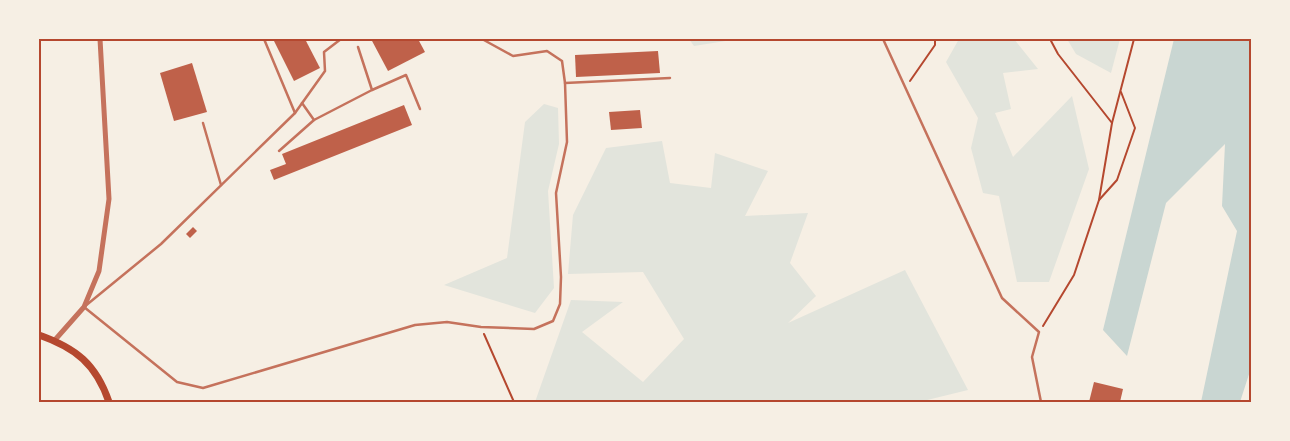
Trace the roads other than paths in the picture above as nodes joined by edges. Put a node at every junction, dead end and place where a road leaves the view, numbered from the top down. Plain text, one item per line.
1 (100, 39) edge
2 (264, 39) edge
3 (341, 39) edge
4 (482, 39) edge
5 (882, 39) edge
6 (358, 47) dead end
7 (670, 78) dead end
8 (565, 83) junction
9 (372, 90) junction
10 (302, 103) junction
11 (420, 108) dead end
12 (295, 113) junction
13 (314, 120) junction
14 (203, 123) dead end
15 (279, 150) dead end
16 (221, 185) junction
17 (84, 307) junction
18 (39, 335) edge
19 (54, 341) junction
20 (109, 402) edge
21 (1041, 402) edge

1 - 17 street
2 - 12 lane
3 - 10 lane
4 - 8 lane
5 - 21 lane
6 - 9 lane
7 - 8 lane
8 - 17 lane
9 - 11 lane
9 - 13 lane
10 - 12 lane
10 - 13 lane
12 - 16 lane
13 - 15 lane
14 - 16 lane
16 - 17 lane
17 - 19 street
18 - 19 main road
19 - 20 main road

